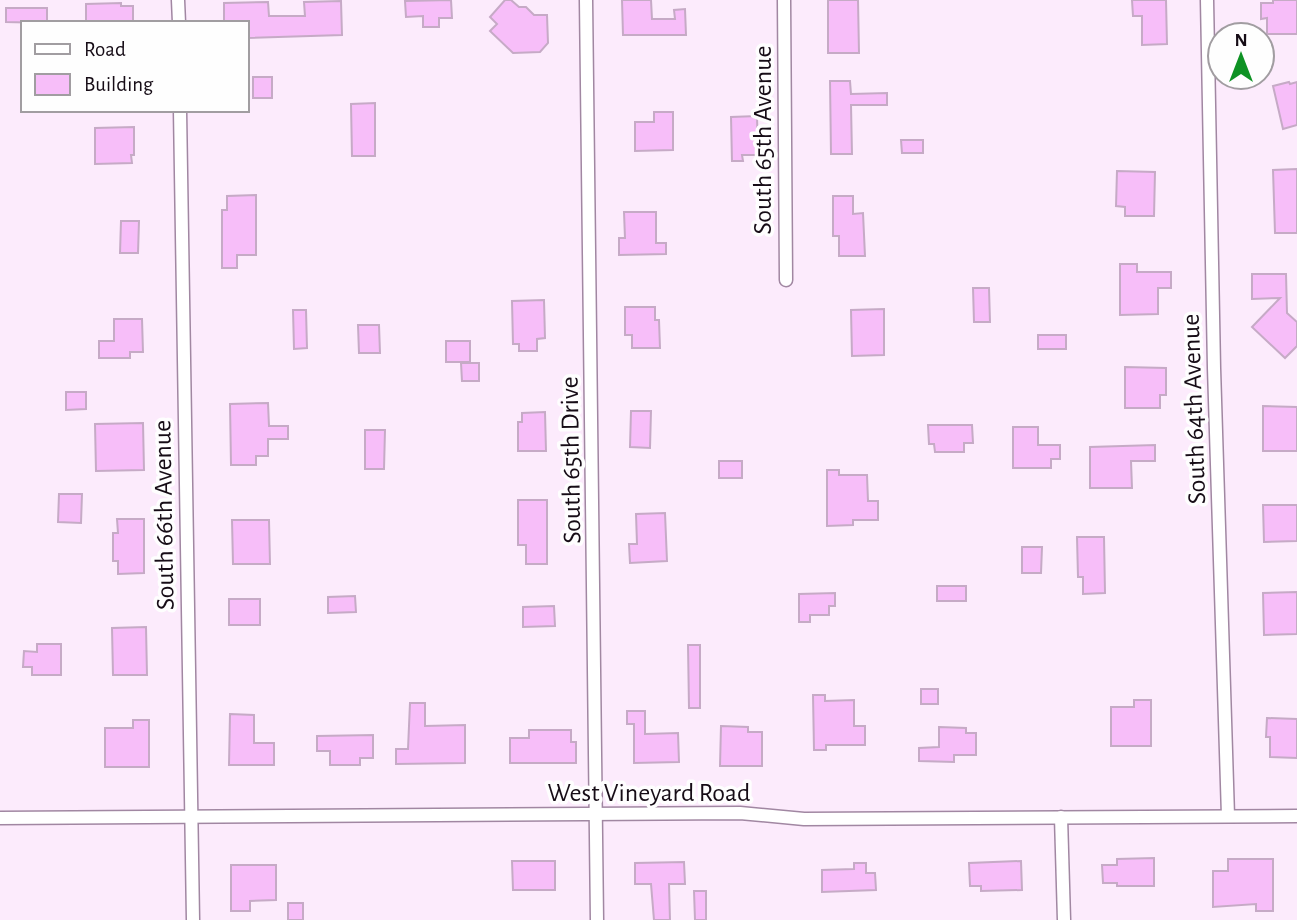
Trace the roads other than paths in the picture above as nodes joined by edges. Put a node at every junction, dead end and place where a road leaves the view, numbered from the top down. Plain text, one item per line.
1 (178, 0) edge
2 (586, 0) edge
3 (784, 0) edge
4 (1207, 0) edge
5 (179, 21) edge
6 (180, 112) edge
7 (786, 280) dead end
8 (597, 813) junction
9 (190, 816) junction
10 (1297, 816) edge
11 (1061, 817) junction
12 (1228, 817) junction
13 (0, 818) edge
14 (193, 920) edge
15 (597, 920) edge
16 (1064, 920) edge

1 - 5 street
2 - 8 street, South 65th Drive
3 - 7 street, South 65th Avenue
4 - 12 street, South 64th Avenue
6 - 9 street, South 66th Avenue
8 - 9 street, West Vineyard Road
8 - 11 street, West Vineyard Road
8 - 15 street, South 65th Drive
9 - 13 street, West Vineyard Road
9 - 14 street, South 66th Avenue
10 - 12 street, West Vineyard Road
11 - 12 street, West Vineyard Road
11 - 16 street

